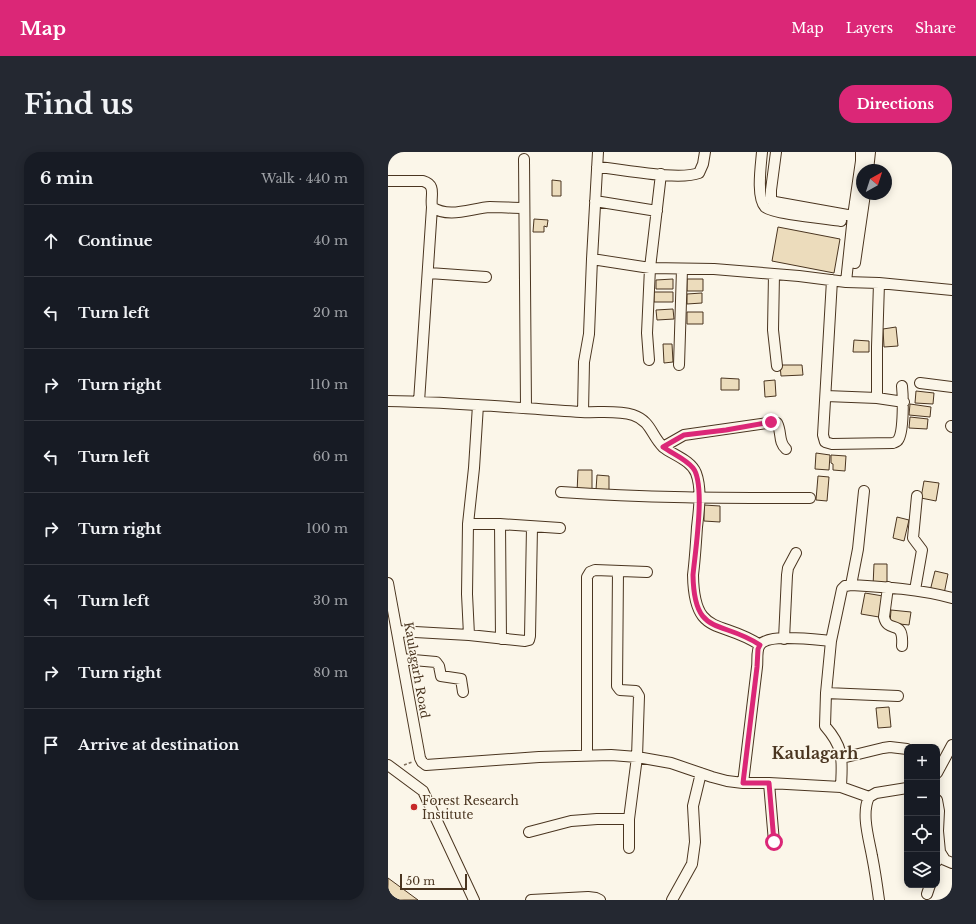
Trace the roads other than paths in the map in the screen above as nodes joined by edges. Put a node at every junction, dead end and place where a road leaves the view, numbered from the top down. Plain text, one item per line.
1 (598, 152) edge
2 (705, 152) edge
3 (762, 152) edge
4 (776, 152) edge
5 (860, 152) edge
6 (870, 152) edge
7 (524, 160) dead end
8 (869, 164) edge
9 (597, 167) junction
10 (660, 174) junction
11 (388, 181) edge
12 (864, 200) edge
13 (595, 201) junction
14 (432, 207) junction
15 (524, 208) junction
16 (657, 210) junction
17 (853, 216) junction
18 (841, 221) dead end
19 (592, 259) junction
20 (855, 263) dead end
21 (650, 268) junction
22 (682, 269) junction
23 (429, 273) junction
24 (774, 274) junction
25 (486, 277) dead end
26 (832, 280) junction
27 (846, 282) junction
28 (879, 283) junction
29 (952, 290) edge
30 (649, 360) dead end
31 (679, 365) dead end
32 (777, 366) dead end
33 (920, 383) dead end
34 (902, 386) dead end
35 (952, 387) edge
36 (826, 396) junction
37 (877, 398) junction
38 (388, 401) edge
39 (419, 402) junction
40 (904, 402) junction
41 (478, 405) junction
42 (526, 407) junction
43 (582, 412) junction
44 (663, 447) junction
45 (786, 450) dead end
46 (864, 491) dead end
47 (561, 492) dead end
48 (917, 496) dead end
49 (700, 498) junction
50 (810, 498) dead end
51 (468, 524) junction
52 (500, 524) junction
53 (532, 527) junction
54 (560, 528) dead end
55 (796, 553) dead end
56 (618, 571) junction
57 (647, 572) dead end
58 (388, 583) edge
59 (851, 585) junction
60 (888, 587) junction
61 (915, 590) junction
62 (952, 598) edge
63 (397, 631) junction
64 (469, 635) junction
65 (500, 639) junction
66 (784, 639) junction
67 (831, 641) junction
68 (760, 645) junction
69 (902, 646) dead end
70 (402, 659) junction
71 (463, 692) dead end
72 (826, 693) junction
73 (898, 696) dead end
74 (904, 749) edge
75 (950, 750) edge
76 (940, 752) edge
77 (587, 755) junction
78 (637, 758) junction
79 (842, 758) junction
80 (390, 767) edge
81 (940, 768) edge
82 (701, 773) junction
83 (743, 783) junction
84 (769, 783) junction
85 (841, 787) junction
86 (904, 788) edge
87 (869, 797) junction
88 (939, 816) edge
89 (629, 819) junction
90 (529, 832) dead end
91 (774, 842) dead end
92 (629, 848) dead end
93 (938, 852) edge
94 (940, 857) edge
95 (952, 863) edge
96 (474, 900) edge
97 (531, 900) edge
98 (600, 900) edge
99 (672, 900) edge
100 (879, 900) edge

1 - 9 street
2 - 10 street
3 - 18 street
4 - 17 street
5 - 17 street
6 - 8 street
7 - 15 street
9 - 10 street
9 - 13 street
10 - 16 street
11 - 14 street
12 - 20 street
13 - 16 street
13 - 19 street
14 - 15 street
14 - 23 street
15 - 42 street
16 - 21 street
17 - 27 street
19 - 21 street
19 - 43 street
21 - 22 street
21 - 30 street
22 - 24 street
22 - 31 street
23 - 25 street
23 - 39 street
24 - 26 street
24 - 32 street
26 - 27 street
26 - 36 street
27 - 28 street
28 - 29 street
28 - 37 street
33 - 35 street
34 - 40 street
36 - 37 street
36 - 40 street
37 - 40 street
38 - 39 street
39 - 41 street
41 - 42 street
41 - 51 street
42 - 43 street
43 - 44 street
44 - 45 street
44 - 49 street
46 - 59 street
47 - 49 street
48 - 61 street
49 - 50 street
49 - 68 street
51 - 52 street
51 - 64 street
52 - 53 street
52 - 65 street
53 - 54 street
53 - 65 street
55 - 66 street
56 - 57 street
56 - 77 street
56 - 78 street
58 - 63 street, Kaulagarh Road
59 - 60 street
59 - 67 street
60 - 61 street
60 - 69 street
61 - 62 street
63 - 64 street
63 - 70 street, Kaulagarh Road
64 - 65 street
66 - 67 street
66 - 68 street
67 - 72 street
68 - 83 street
70 - 71 street
70 - 77 street, Kaulagarh Road
72 - 73 street
72 - 79 street
74 - 79 street
75 - 76 street
75 - 81 street
77 - 78 street
78 - 82 street
78 - 89 street
79 - 85 street
80 - 96 street
82 - 83 street
82 - 99 street
83 - 84 street
84 - 85 street
84 - 91 street
85 - 87 street
86 - 87 street
87 - 100 street
88 - 93 street
89 - 90 street
89 - 92 street
94 - 95 street
97 - 98 street

